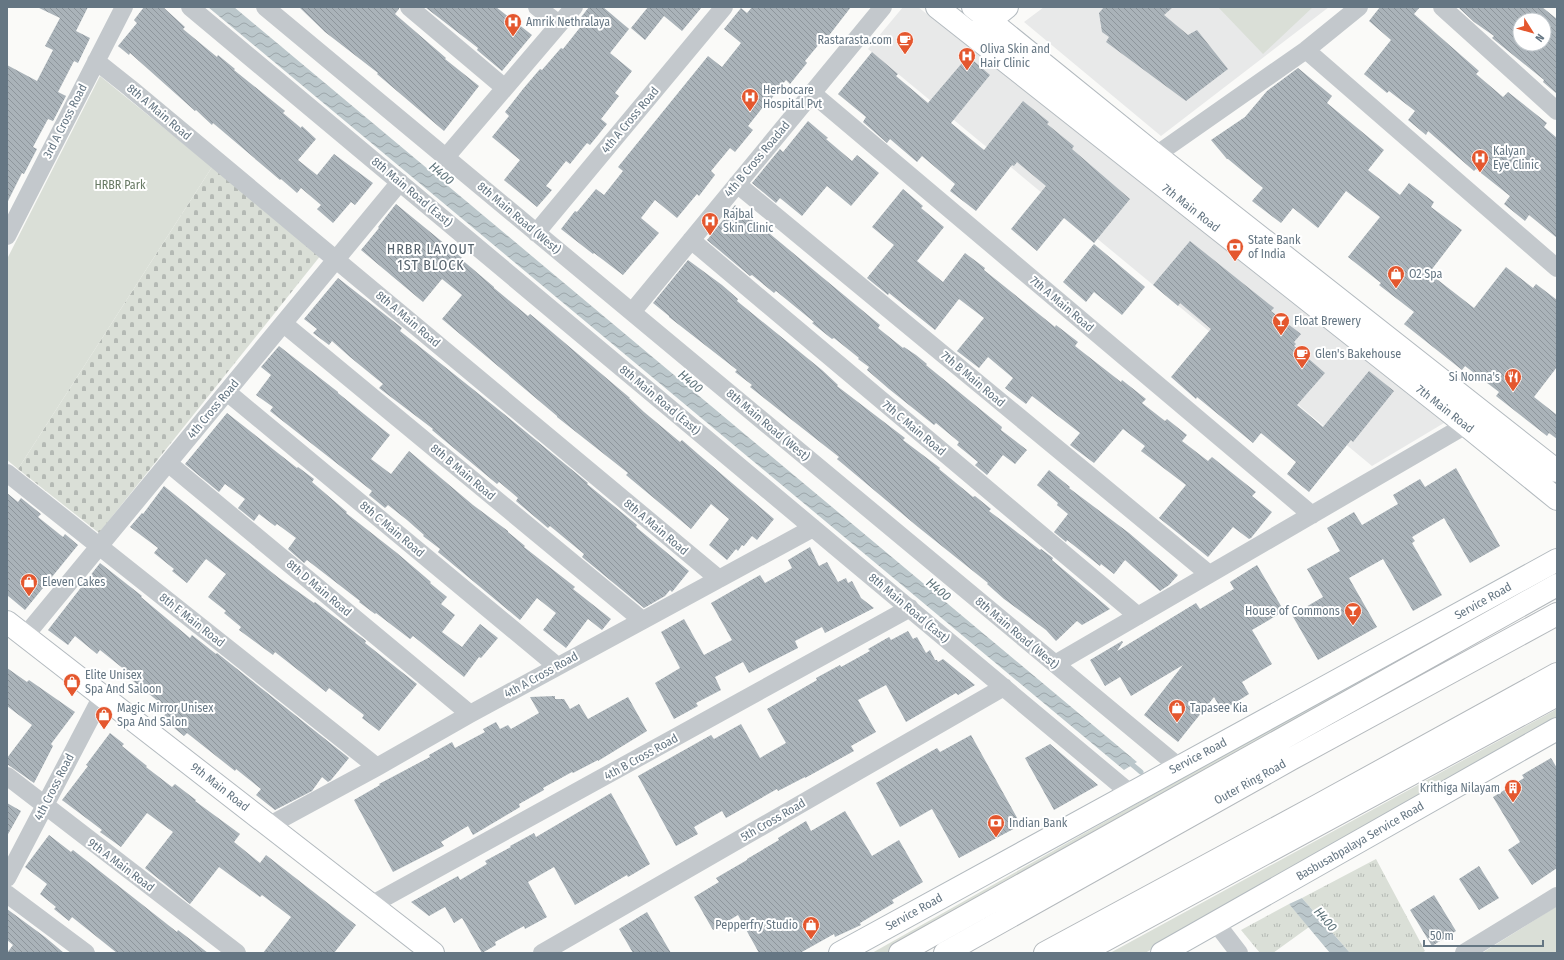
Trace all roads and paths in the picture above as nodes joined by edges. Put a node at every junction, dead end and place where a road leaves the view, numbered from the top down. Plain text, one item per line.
1 (124, 7) edge
2 (190, 7) edge
3 (265, 7) edge
4 (409, 7) edge
5 (538, 7) edge
6 (574, 7) edge
7 (724, 7) edge
8 (883, 7) edge
9 (937, 7) edge
10 (1007, 7) edge
11 (1358, 7) edge
12 (1442, 7) edge
13 (981, 14) edge
14 (560, 24) junction
15 (972, 36) junction
16 (1306, 50) junction
17 (96, 61) junction
18 (505, 88) junction
19 (812, 93) junction
20 (1557, 111) edge
21 (446, 157) junction
22 (1149, 162) junction
23 (400, 182) junction
24 (737, 184) junction
25 (536, 233) junction
26 (7, 236) edge
27 (691, 240) junction
28 (337, 260) junction
29 (1557, 268) edge
30 (632, 312) junction
31 (284, 324) junction
32 (227, 392) junction
33 (1466, 425) junction
34 (168, 463) junction
35 (1557, 471) edge
36 (7, 473) edge
37 (1557, 499) edge
38 (1312, 515) junction
39 (813, 528) junction
40 (99, 546) junction
41 (1557, 560) edge
42 (1209, 574) junction
43 (719, 579) junction
44 (1557, 585) edge
45 (910, 608) junction
46 (1557, 614) edge
47 (1138, 616) junction
48 (642, 620) junction
49 (7, 622) edge
50 (24, 636) junction
51 (1055, 664) junction
52 (557, 666) junction
53 (1557, 674) edge
54 (1004, 687) junction
55 (1557, 695) edge
56 (102, 696) junction
57 (470, 714) junction
58 (1555, 734) edge
59 (377, 767) junction
60 (1179, 767) junction
61 (7, 776) edge
62 (1130, 793) junction
63 (44, 806) junction
64 (270, 825) junction
65 (7, 878) edge
66 (7, 894) edge
67 (1557, 896) edge
68 (371, 905) junction
69 (1216, 923) junction
70 (86, 953) edge
71 (237, 953) edge
72 (433, 953) edge
73 (542, 953) edge
74 (840, 953) edge
75 (900, 953) edge
76 (945, 953) edge
77 (1045, 953) edge
78 (1081, 953) edge
79 (1162, 953) edge
80 (1239, 953) edge
81 (1464, 953) edge

1 - 17 street, 3rd A Cross Road
2 - 23 street, 8th Main Road (East)
3 - 21 street, 8th Main Road (West)
4 - 18 street
5 - 14 street
6 - 14 street
7 - 25 street, 4th A Cross Road
8 - 19 street, 4th B Cross Roadad
9 - 15 main road, 7th Main Road
10 - 13 main road
11 - 16 street
12 - 20 street
13 - 15 main road
13 - 22 main road, 7th Main Road
14 - 18 street
15 - 22 main road, 7th Main Road
16 - 22 street
16 - 29 street
17 - 26 street, 3rd A Cross Road
17 - 28 street, 8th A Main Road
18 - 21 street
19 - 24 street, 4th B Cross Roadad
19 - 38 street, 7th A Main Road
21 - 25 street, 8th Main Road (West)
22 - 33 main road, 7th Main Road
22 - 35 main road, 7th Main Road
23 - 28 street, 4th Cross Road
23 - 39 street, 8th Main Road (East)
24 - 27 street, 4th B Cross Roadad
24 - 42 street, 7th B Main Road
25 - 30 street, 8th Main Road (West)
27 - 30 street, 4th B Cross Roadad
27 - 47 street, 7th C Main Road
28 - 31 street, 4th Cross Road
28 - 43 street, 8th A Main Road
30 - 51 street, 8th Main Road (West)
31 - 32 street, 4th Cross Road
31 - 48 street, 8th B Main Road
32 - 34 street, 4th Cross Road
32 - 52 street, 8th C Main Road
33 - 37 main road, 7th Main Road
33 - 38 street
34 - 40 street, 4th Cross Road
34 - 57 street, 8th D Main Road
36 - 40 street, 8th E Main Road
38 - 42 street
39 - 43 street, 4th A Cross Road
39 - 45 street, 8th Main Road (East)
40 - 50 street, 4th Cross Road
40 - 59 street, 8th E Main Road
41 - 60 main road, Service Road
42 - 47 street
43 - 48 street, 4th A Cross Road
44 - 75 main road
45 - 54 street, 8th Main Road (East)
45 - 68 street, 4th B Cross Road
46 - 76 main road, Outer Ring Road
47 - 51 street
48 - 52 street, 4th A Cross Road
49 - 50 main road, 9th Main Road
50 - 56 main road, 9th Main Road
51 - 60 street, 8th Main Road (West)
52 - 57 street, 4th A Cross Road
53 - 77 main road
54 - 62 street, 8th Main Road (East)
54 - 73 street, 5th Cross Road
55 - 78 main road
56 - 63 street, 4th Cross Road
56 - 64 main road, 9th Main Road
57 - 59 street, 4th A Cross Road
58 - 69 main road, Basbusabpalaya Service Road
59 - 64 street, 4th A Cross Road
60 - 62 main road, Service Road
61 - 63 street, 9th A Main Road
62 - 74 main road, Service Road
63 - 65 street, 4th Cross Road
63 - 71 street, 9th A Main Road
64 - 68 main road, 9th Main Road
66 - 70 street
67 - 81 street
68 - 72 main road, 9th Main Road
69 - 79 main road, Basbusabpalaya Service Road
69 - 80 street

